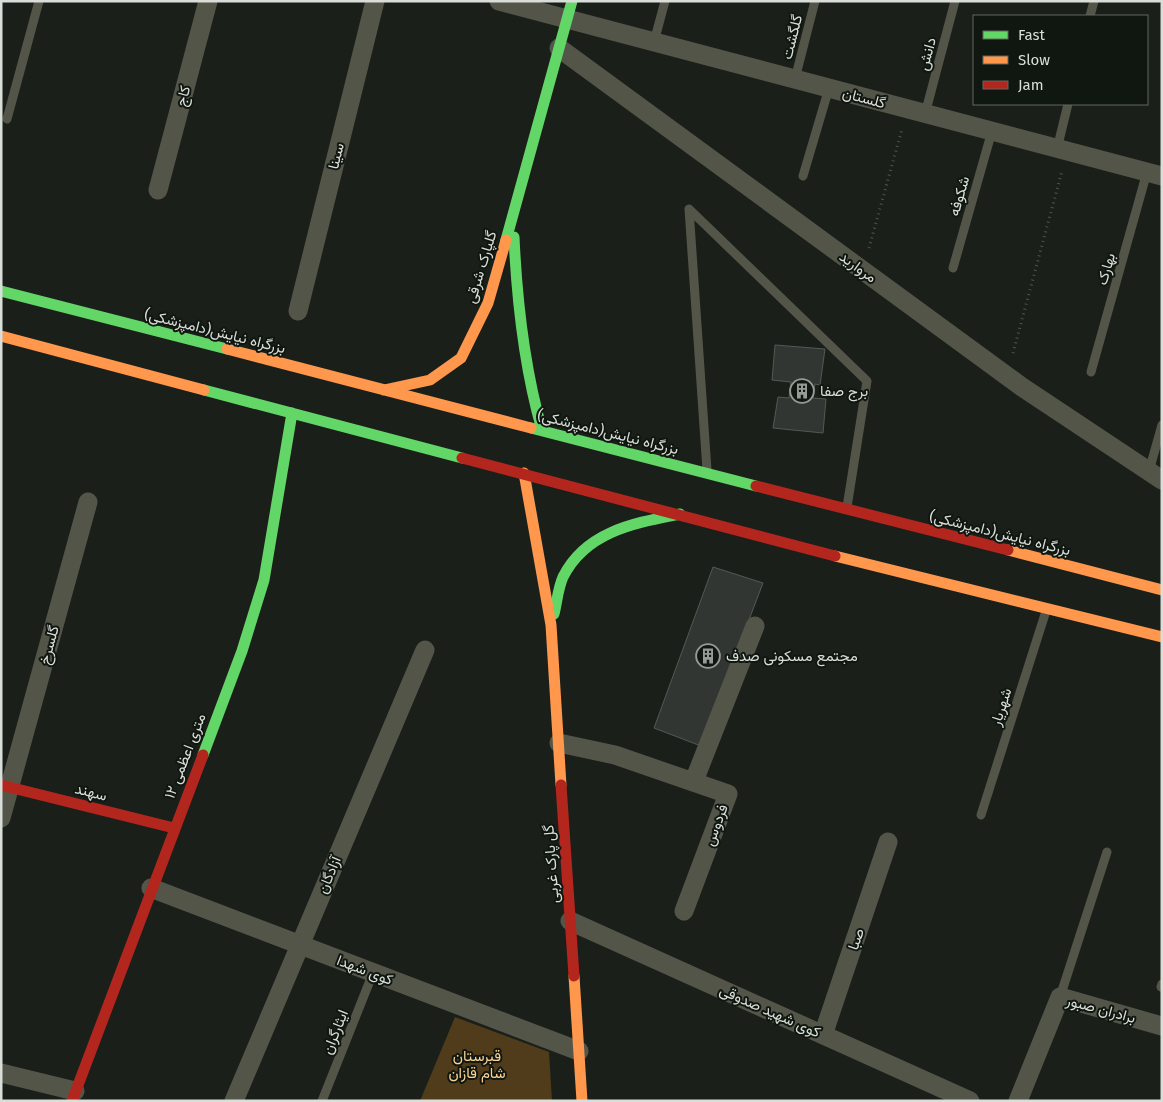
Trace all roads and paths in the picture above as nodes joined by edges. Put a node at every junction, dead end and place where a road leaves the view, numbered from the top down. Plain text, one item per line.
1 (39, 1) edge
2 (208, 1) edge
3 (375, 1) edge
4 (499, 1) edge
5 (664, 1) edge
6 (815, 1) edge
7 (955, 1) edge
8 (1094, 1) edge
9 (569, 10) edge
10 (1090, 15) edge
11 (654, 42) junction
12 (559, 48) junction
13 (795, 79) junction
14 (829, 88) junction
15 (1068, 105) edge
16 (916, 111) junction
17 (6, 119) dead end
18 (992, 131) junction
19 (1062, 150) junction
20 (1154, 174) edge
21 (803, 176) dead end
22 (158, 190) dead end
23 (512, 216) junction
24 (953, 268) dead end
25 (863, 270) junction
26 (5, 286) edge
27 (298, 312) dead end
28 (1, 336) edge
29 (39, 346) junction
30 (11, 350) dead end
31 (1091, 372) dead end
32 (1006, 376) junction
33 (384, 390) junction
34 (292, 413) junction
35 (1162, 425) edge
36 (542, 430) junction
37 (524, 473) junction
38 (707, 473) junction
39 (1155, 476) edge
40 (88, 502) dead end
41 (846, 509) junction
42 (680, 514) junction
43 (1162, 590) edge
44 (1047, 609) junction
45 (551, 624) junction
46 (756, 626) dead end
47 (1162, 637) edge
48 (425, 650) dead end
49 (559, 743) junction
50 (694, 781) junction
51 (6, 786) edge
52 (981, 814) dead end
53 (1, 818) edge
54 (174, 828) junction
55 (888, 842) dead end
56 (1107, 852) dead end
57 (151, 888) junction
58 (684, 911) dead end
59 (570, 921) junction
60 (299, 945) junction
61 (373, 973) junction
62 (1060, 997) junction
63 (1162, 1026) edge
64 (824, 1035) junction
65 (579, 1051) junction
66 (1, 1073) edge
67 (73, 1096) edge
68 (234, 1101) edge
69 (322, 1101) edge
70 (582, 1101) edge
71 (970, 1101) edge
72 (1018, 1101) edge

1 - 17 lane
2 - 22 street, کاج
3 - 27 street, سینا
4 - 9 street, گلستان
5 - 11 lane
6 - 13 lane, گلگشت
7 - 16 lane, دانش
8 - 10 lane
9 - 11 street, گلستان
9 - 12 main road, گلپارک شرقی
11 - 13 street, گلستان
12 - 23 main road, گلپارک شرقی
12 - 25 street, مروارید
13 - 14 street, گلستان
14 - 16 street, گلستان
14 - 21 lane
15 - 19 lane
16 - 18 street, گلستان
16 - 25 path
18 - 19 street, گلستان
18 - 24 lane, شکوفه
19 - 20 street, گلستان
19 - 32 path
20 - 31 lane, بهارک
23 - 33 main road, گلپارک شرقی
23 - 36 main road, گلپارک شرقی
25 - 32 street, مروارید
26 - 33 main road, بزرگراه نیایش(دامپزشکی)
28 - 29 main road
29 - 30 main road
29 - 34 main road
32 - 39 street, مروارید
33 - 36 main road, بزرگراه نیایش(دامپزشکی)
34 - 37 main road
34 - 54 main road, ۱۲ متری اعظمی
35 - 39 lane
36 - 38 main road, بزرگراه نیایش(دامپزشکی)
37 - 42 main road
37 - 45 main road
38 - 41 main road, بزرگراه نیایش(دامپزشکی)
38 - 41 lane
40 - 51 street, گلسرخ
41 - 43 main road, بزرگراه نیایش(دامپزشکی)
42 - 44 main road
42 - 45 main road
44 - 47 main road
44 - 52 lane, شهریار
45 - 49 main road, گل پارک غربی
46 - 50 street
48 - 60 street, آزادگان
49 - 50 street, فردوس
49 - 59 main road, گل پارک غربی
50 - 58 street, فردوس
51 - 53 street, گلسرخ
51 - 54 main road, سهند
54 - 57 main road, ۱۲ متری اعظمی
55 - 64 street, صبا
56 - 62 lane
57 - 60 street, کوی شهدا
57 - 67 main road, ۱۲ متری اعظمی
59 - 64 street, کوی شهید صدوقی
59 - 65 main road, گل پارک غربی
60 - 61 street, کوی شهدا
60 - 68 street, آزادگان
61 - 65 street, کوی شهدا
61 - 69 lane, ایثارگران
62 - 63 street, برادران صبور
62 - 72 street, برادران صبور
64 - 71 street, کوی شهید صدوقی
65 - 70 main road, گل پارک غربی
66 - 67 street

